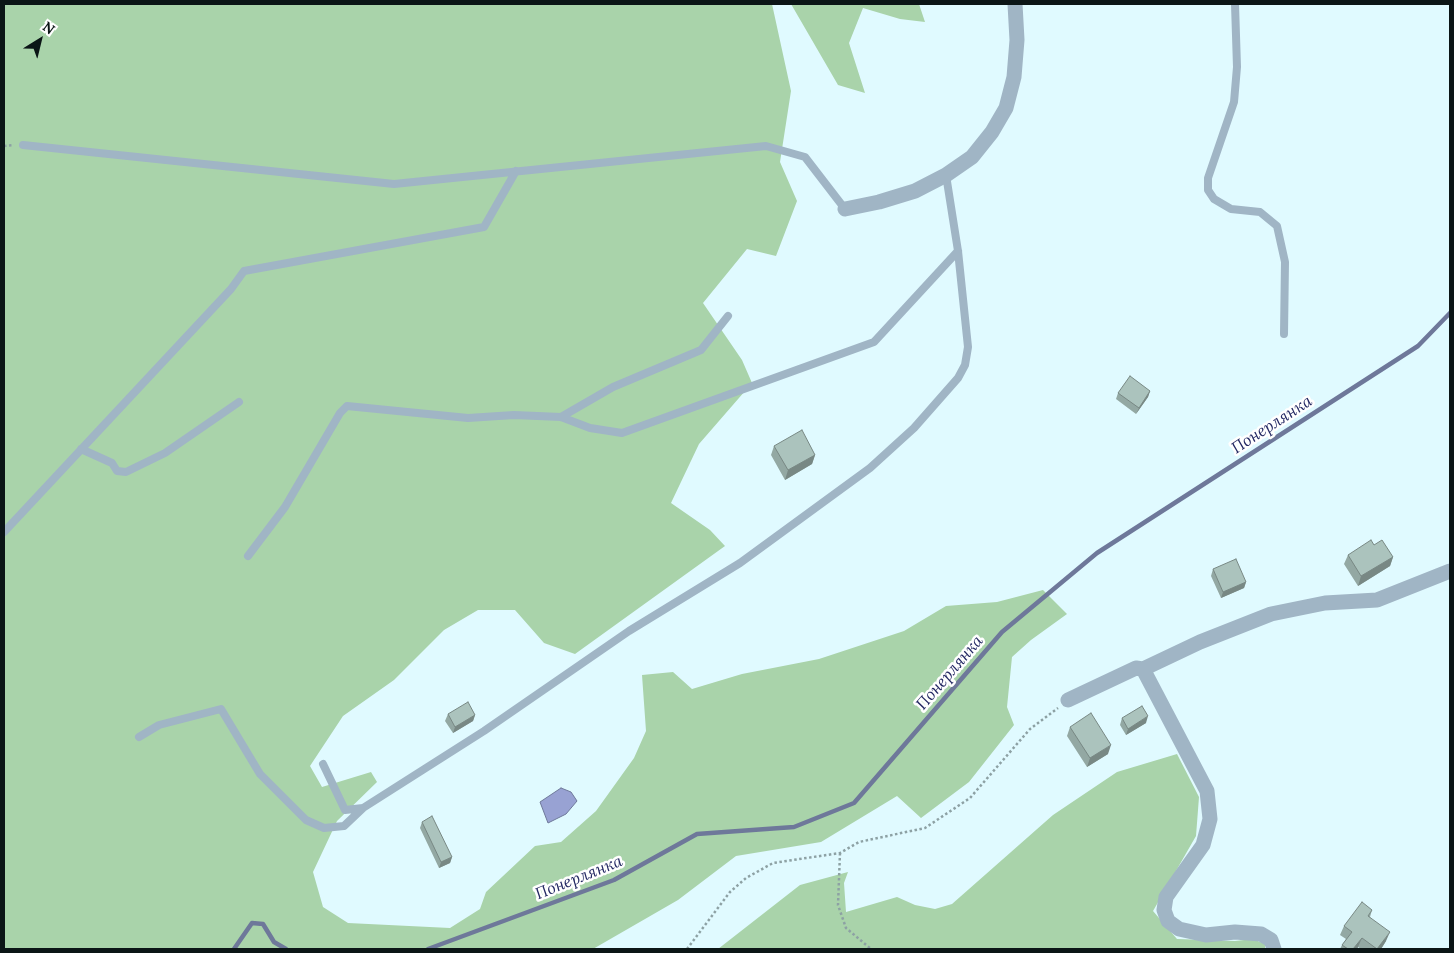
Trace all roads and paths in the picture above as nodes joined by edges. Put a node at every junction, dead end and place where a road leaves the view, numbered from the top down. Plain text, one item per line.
1 (1015, 4) edge
2 (1234, 4) edge
3 (23, 145) dead end
4 (516, 172) junction
5 (946, 175) junction
6 (845, 209) joint
7 (958, 251) junction
8 (728, 316) dead end
9 (1284, 334) dead end
10 (239, 402) dead end
11 (561, 417) junction
12 (81, 449) junction
13 (4, 532) edge
14 (248, 556) dead end
15 (1450, 571) edge
16 (1143, 669) junction
17 (1068, 700) joint
18 (139, 737) dead end
19 (323, 764) dead end
20 (363, 808) junction
21 (840, 853) junction
22 (687, 949) edge
23 (871, 949) edge
24 (1274, 949) edge

1 - 5 street
2 - 9 lane
3 - 4 lane
4 - 6 lane
4 - 12 lane
5 - 6 street
5 - 7 lane
7 - 11 lane
7 - 20 lane
8 - 11 lane
10 - 12 lane
11 - 14 lane
12 - 13 lane
15 - 16 street
16 - 17 street
16 - 24 street
17 - 21 path
18 - 20 lane
19 - 20 lane
21 - 22 path
21 - 23 path

